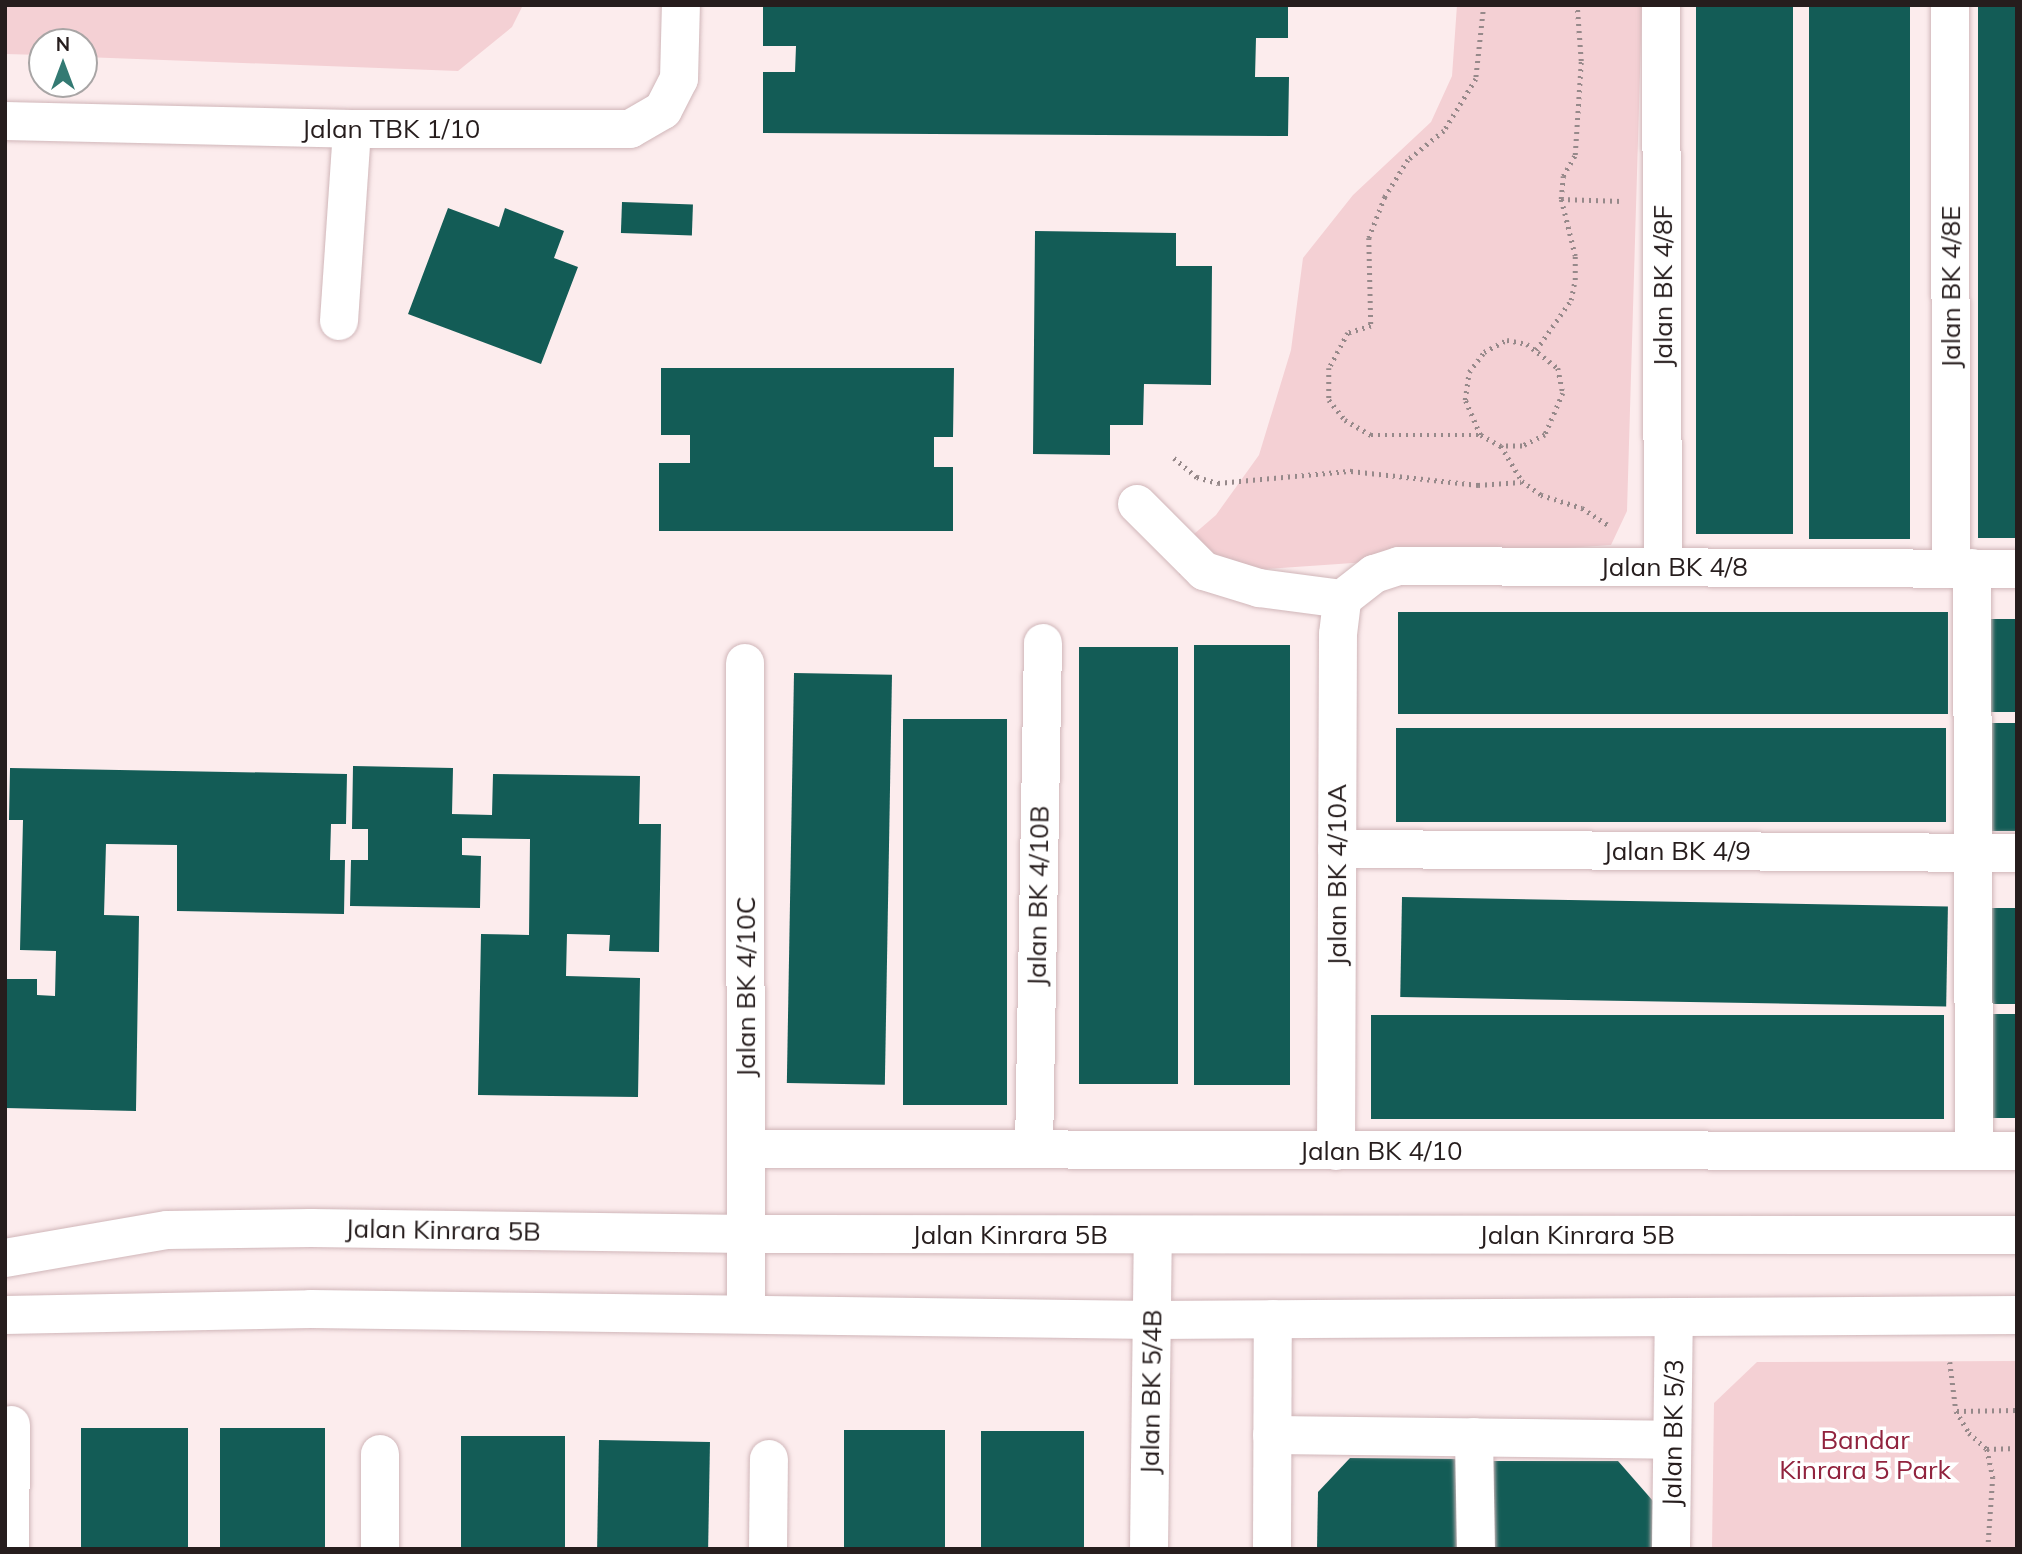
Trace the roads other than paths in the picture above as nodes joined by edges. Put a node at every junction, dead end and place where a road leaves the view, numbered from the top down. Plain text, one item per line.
1 (681, 5) edge
2 (1661, 5) edge
3 (1950, 5) edge
4 (5, 121) edge
5 (352, 130) junction
6 (339, 321) dead end
7 (1137, 504) dead end
8 (1659, 566) junction
9 (1961, 568) junction
10 (2017, 569) edge
11 (1342, 598) junction
12 (1043, 643) dead end
13 (745, 663) dead end
14 (1337, 849) junction
15 (1973, 853) junction
16 (2017, 853) edge
17 (746, 1149) junction
18 (1034, 1149) junction
19 (1336, 1151) junction
20 (1974, 1151) junction
21 (2017, 1151) edge
22 (746, 1234) junction
23 (1153, 1236) junction
24 (2017, 1236) edge
25 (5, 1258) edge
26 (746, 1311) junction
27 (5, 1315) edge
28 (2017, 1315) edge
29 (1674, 1317) junction
30 (1273, 1319) junction
31 (1153, 1320) junction
32 (10, 1425) dead end
33 (1272, 1435) junction
34 (1474, 1437) junction
35 (1672, 1440) junction
36 (380, 1454) dead end
37 (769, 1459) dead end
38 (10, 1549) edge
39 (380, 1549) edge
40 (768, 1549) edge
41 (1149, 1549) edge
42 (1272, 1549) edge
43 (1476, 1549) edge
44 (1671, 1549) edge

1 - 5 street, Jalan TBK 1/10
2 - 8 street, Jalan BK 4/8F
3 - 9 street, Jalan BK 4/8E
4 - 5 street, Jalan TBK 1/10
5 - 6 street
7 - 11 street
8 - 9 street, Jalan BK 4/8
8 - 11 street, Jalan BK 4/8
9 - 10 street, Jalan BK 4/8
9 - 15 street, Jalan BK 4/8E
11 - 14 street, Jalan BK 4/10A
12 - 18 street, Jalan BK 4/10B
13 - 17 street, Jalan BK 4/10C
14 - 15 street, Jalan BK 4/9
14 - 19 street, Jalan BK 4/10A
15 - 16 street, Jalan BK 4/9
15 - 20 street, Jalan BK 4/8E
17 - 18 street, Jalan BK 4/10
17 - 22 street, Jalan BK 4/10C
18 - 19 street, Jalan BK 4/10
19 - 20 street, Jalan BK 4/10
20 - 21 street, Jalan BK 4/10
22 - 23 street, Jalan Kinrara 5B
22 - 25 street, Jalan Kinrara 5B
22 - 26 street, Jalan BK 4/10C
23 - 24 street, Jalan Kinrara 5B
23 - 31 street, Jalan BK 5/4B
26 - 27 street
26 - 31 street
28 - 29 street
29 - 30 street
29 - 35 street, Jalan BK 5/3
30 - 31 street
30 - 33 street
31 - 41 street, Jalan BK 5/4B
32 - 38 street
33 - 34 street
33 - 42 street
34 - 35 street
34 - 43 street
35 - 44 street, Jalan BK 5/3
36 - 39 street
37 - 40 street

